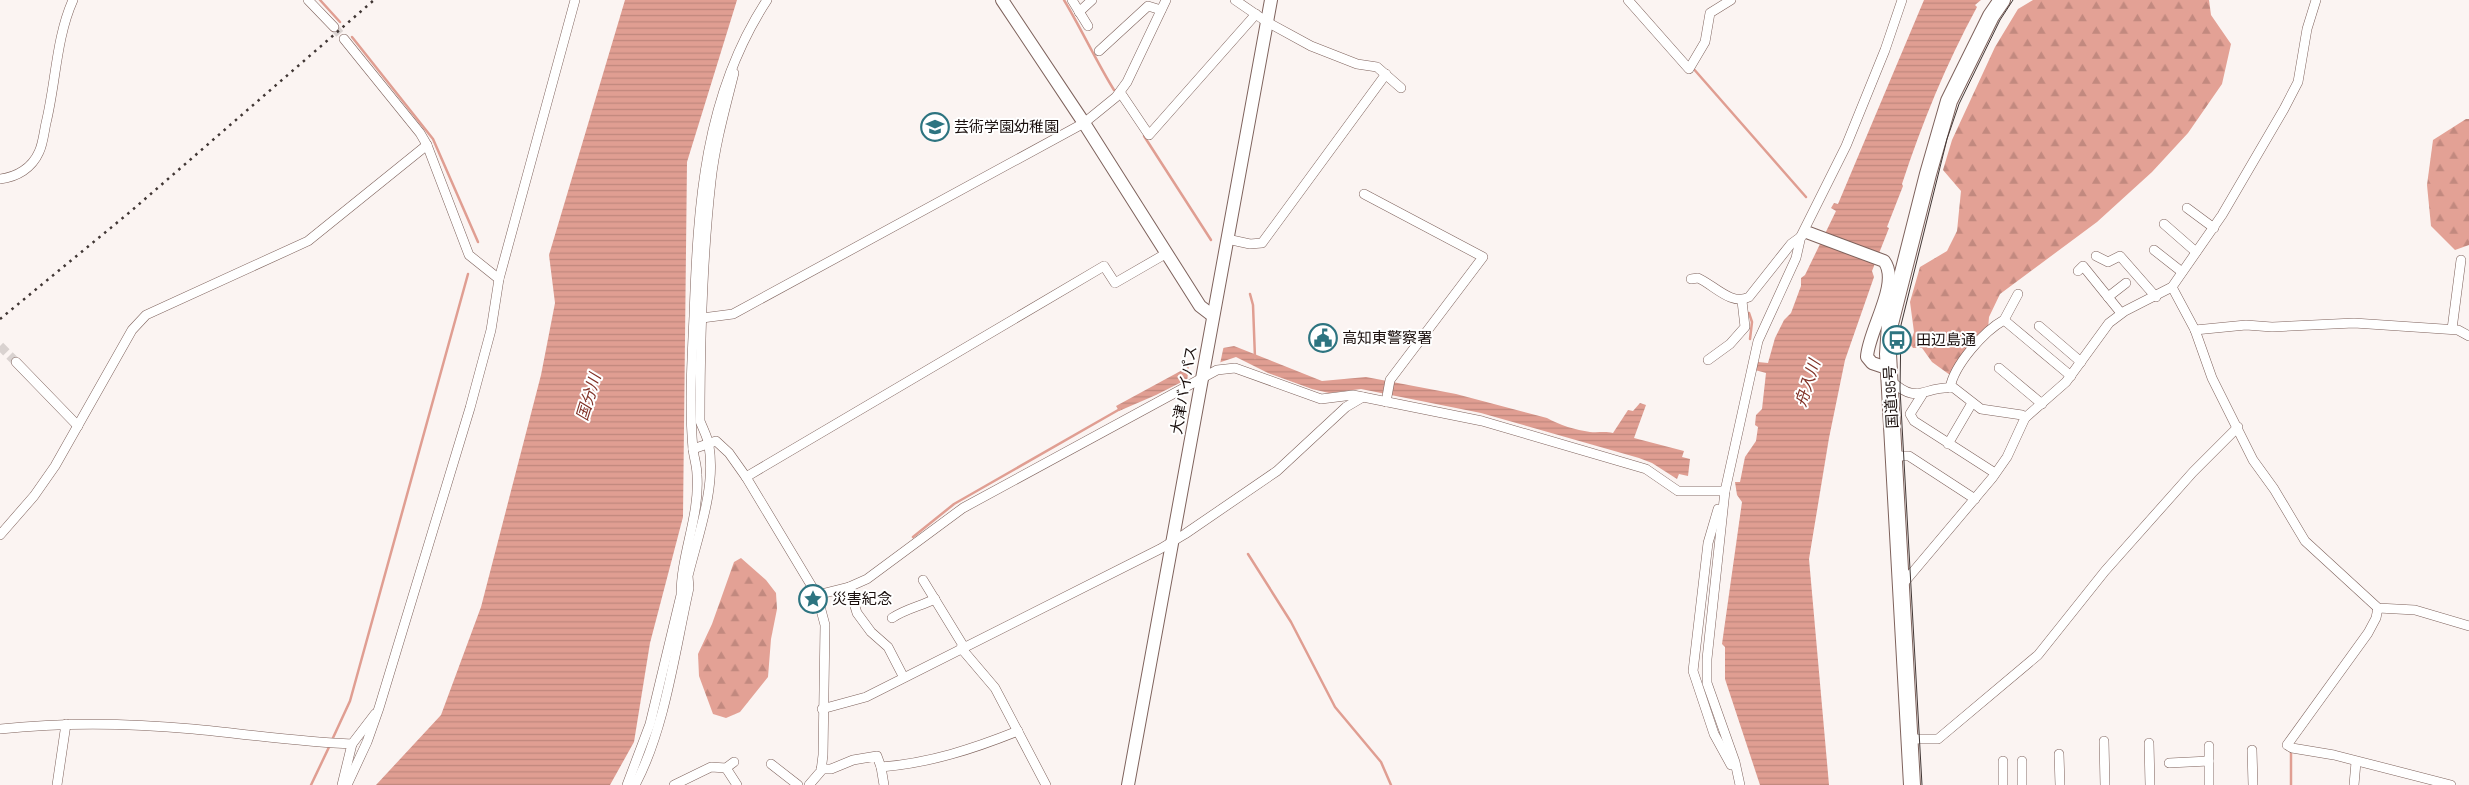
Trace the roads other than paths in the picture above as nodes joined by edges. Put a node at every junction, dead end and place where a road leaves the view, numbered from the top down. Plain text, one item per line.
1 (73, 0) edge
2 (308, 0) edge
3 (575, 0) edge
4 (767, 0) edge
5 (1002, 0) edge
6 (1072, 0) edge
7 (1092, 0) edge
8 (1166, 0) edge
9 (1235, 0) edge
10 (1271, 0) edge
11 (1628, 0) edge
12 (1731, 0) edge
13 (1902, 0) edge
14 (2002, 0) edge
15 (2316, 0) edge
16 (1161, 10) junction
17 (1079, 12) junction
18 (1256, 14) junction
19 (1267, 22) junction
20 (1088, 26) dead end
21 (334, 27) tunnel mouth
22 (344, 39) tunnel mouth
23 (740, 47) junction
24 (1099, 51) dead end
25 (1386, 74) junction
26 (1401, 88) dead end
27 (1120, 92) junction
28 (1084, 123) junction
29 (427, 145) junction
30 (0, 179) edge
31 (1364, 194) dead end
32 (2187, 208) dead end
33 (2164, 224) dead end
34 (2214, 228) junction
35 (1805, 235) junction
36 (1228, 239) junction
37 (2154, 250) dead end
38 (2196, 252) junction
39 (1167, 253) junction
40 (2096, 256) dead end
41 (2461, 260) dead end
42 (2078, 270) dead end
43 (2182, 272) junction
44 (499, 279) junction
45 (1691, 279) dead end
46 (2126, 283) dead end
47 (2172, 287) junction
48 (2018, 294) dead end
49 (2108, 297) junction
50 (2156, 297) junction
51 (1742, 301) junction
52 (2121, 313) junction
53 (1212, 316) junction
54 (702, 318) junction
55 (2004, 320) junction
56 (2038, 326) dead end
57 (2452, 329) junction
58 (2195, 330) junction
59 (2469, 336) edge
60 (1708, 360) dead end
61 (16, 362) tunnel mouth
62 (2082, 362) junction
63 (1999, 368) dead end
64 (1890, 375) junction
65 (2071, 376) junction
66 (1203, 377) junction
67 (1950, 388) junction
68 (1922, 395) junction
69 (1362, 398) junction
70 (1387, 399) junction
71 (1972, 404) junction
72 (2042, 404) junction
73 (1911, 417) junction
74 (2025, 418) junction
75 (1892, 420) junction
76 (78, 426) junction
77 (2238, 427) junction
78 (709, 444) junction
79 (1948, 444) junction
80 (693, 449) junction
81 (1894, 456) junction
82 (1995, 473) junction
83 (746, 477) junction
84 (1724, 491) junction
85 (1975, 499) junction
86 (0, 535) edge
87 (1173, 541) junction
88 (924, 580) dead end
89 (1902, 585) junction
90 (849, 587) junction
91 (817, 595) junction
92 (935, 598) junction
93 (2378, 608) junction
94 (892, 618) dead end
95 (2469, 626) edge
96 (963, 648) junction
97 (903, 676) junction
98 (379, 708) junction
99 (822, 709) junction
100 (66, 724) junction
101 (0, 728) edge
102 (1018, 731) junction
103 (1910, 738) junction
104 (2104, 741) dead end
105 (2149, 743) dead end
106 (347, 744) junction
107 (2209, 746) dead end
108 (2252, 750) dead end
109 (2059, 754) dead end
110 (2002, 761) dead end
111 (2022, 761) dead end
112 (734, 762) dead end
113 (2209, 762) junction
114 (2356, 762) junction
115 (2170, 763) dead end
116 (771, 764) dead end
117 (881, 767) junction
118 (726, 768) junction
119 (821, 768) junction
120 (2423, 781) edge
121 (57, 785) edge
122 (342, 785) edge
123 (346, 785) edge
124 (627, 785) edge
125 (635, 785) edge
126 (674, 785) edge
127 (737, 785) edge
128 (798, 785) edge
129 (809, 785) edge
130 (884, 785) edge
131 (1046, 785) edge
132 (1128, 785) edge
133 (1736, 785) edge
134 (1740, 785) edge
135 (1912, 785) edge
136 (2003, 785) edge
137 (2022, 785) edge
138 (2060, 785) edge
139 (2105, 785) edge
140 (2150, 785) edge
141 (2209, 785) edge
142 (2253, 785) edge
143 (2354, 785) edge
144 (2451, 785) edge

1 - 30 street
2 - 21 street
3 - 44 street
4 - 23 street
5 - 28 main road
6 - 17 street
7 - 17 street
8 - 16 street
9 - 18 street
10 - 19 main road, 大津バイパス
11 - 12 street
13 - 35 street
14 - 64 highway, 国道195号
15 - 34 street
16 - 24 street
16 - 27 street
17 - 20 street
18 - 19 street
18 - 27 street
19 - 25 street
19 - 36 main road, 大津バイパス
22 - 29 street
23 - 54 street
23 - 80 street
25 - 26 street
25 - 36 street
27 - 28 street
28 - 39 main road
28 - 54 street
29 - 44 street
29 - 76 street
31 - 70 street
32 - 34 street
33 - 38 street
34 - 38 street
35 - 51 street
35 - 64 main road
35 - 84 street
36 - 53 main road, 大津バイパス
37 - 43 street
38 - 43 street
39 - 53 main road
39 - 83 street
40 - 50 street
41 - 57 street
42 - 49 street
43 - 47 street
44 - 98 street
45 - 51 street
46 - 49 street
47 - 50 street
47 - 58 street
48 - 55 street
49 - 52 street
50 - 52 street
51 - 60 street
52 - 62 street
53 - 66 main road, 大津バイパス
54 - 78 street
55 - 65 street
55 - 67 street
56 - 62 street
57 - 58 street
57 - 59 street
58 - 77 street
61 - 76 street
62 - 65 street
63 - 72 street
64 - 68 street
64 - 75 highway, 国道195号
65 - 72 street
66 - 69 street
66 - 87 main road, 大津バイパス
66 - 90 street
67 - 68 street
67 - 71 street
68 - 73 street
69 - 70 street
69 - 87 street
70 - 84 street
71 - 74 street
71 - 79 street
72 - 74 street
73 - 75 street
73 - 79 street
74 - 82 street
75 - 81 highway, 国道195号
76 - 86 street
77 - 93 street
77 - 103 street
78 - 80 street
78 - 83 street
78 - 125 street
79 - 82 street
80 - 124 street
81 - 85 street
81 - 89 highway, 国道195号
82 - 85 street
83 - 91 street
84 - 133 street
84 - 134 street
85 - 89 street
87 - 96 street
87 - 132 main road, 大津バイパス
88 - 92 street
89 - 103 highway, 国道195号
90 - 91 street
90 - 97 street
91 - 99 street
92 - 94 street
92 - 96 street
93 - 95 street
93 - 114 street
96 - 97 street
96 - 102 street
97 - 99 street
98 - 106 street
98 - 123 street
99 - 119 street
100 - 101 street
100 - 106 street
100 - 121 street
102 - 117 street
102 - 131 street
103 - 135 highway, 国道195号
104 - 139 street
105 - 140 street
106 - 122 street
107 - 113 street
108 - 142 street
109 - 138 street
110 - 136 street
111 - 137 street
112 - 118 street
113 - 115 street
113 - 141 street
114 - 120 street
114 - 143 street
116 - 128 street
117 - 119 street
117 - 130 street
118 - 126 street
118 - 127 street
119 - 129 street
120 - 144 street

